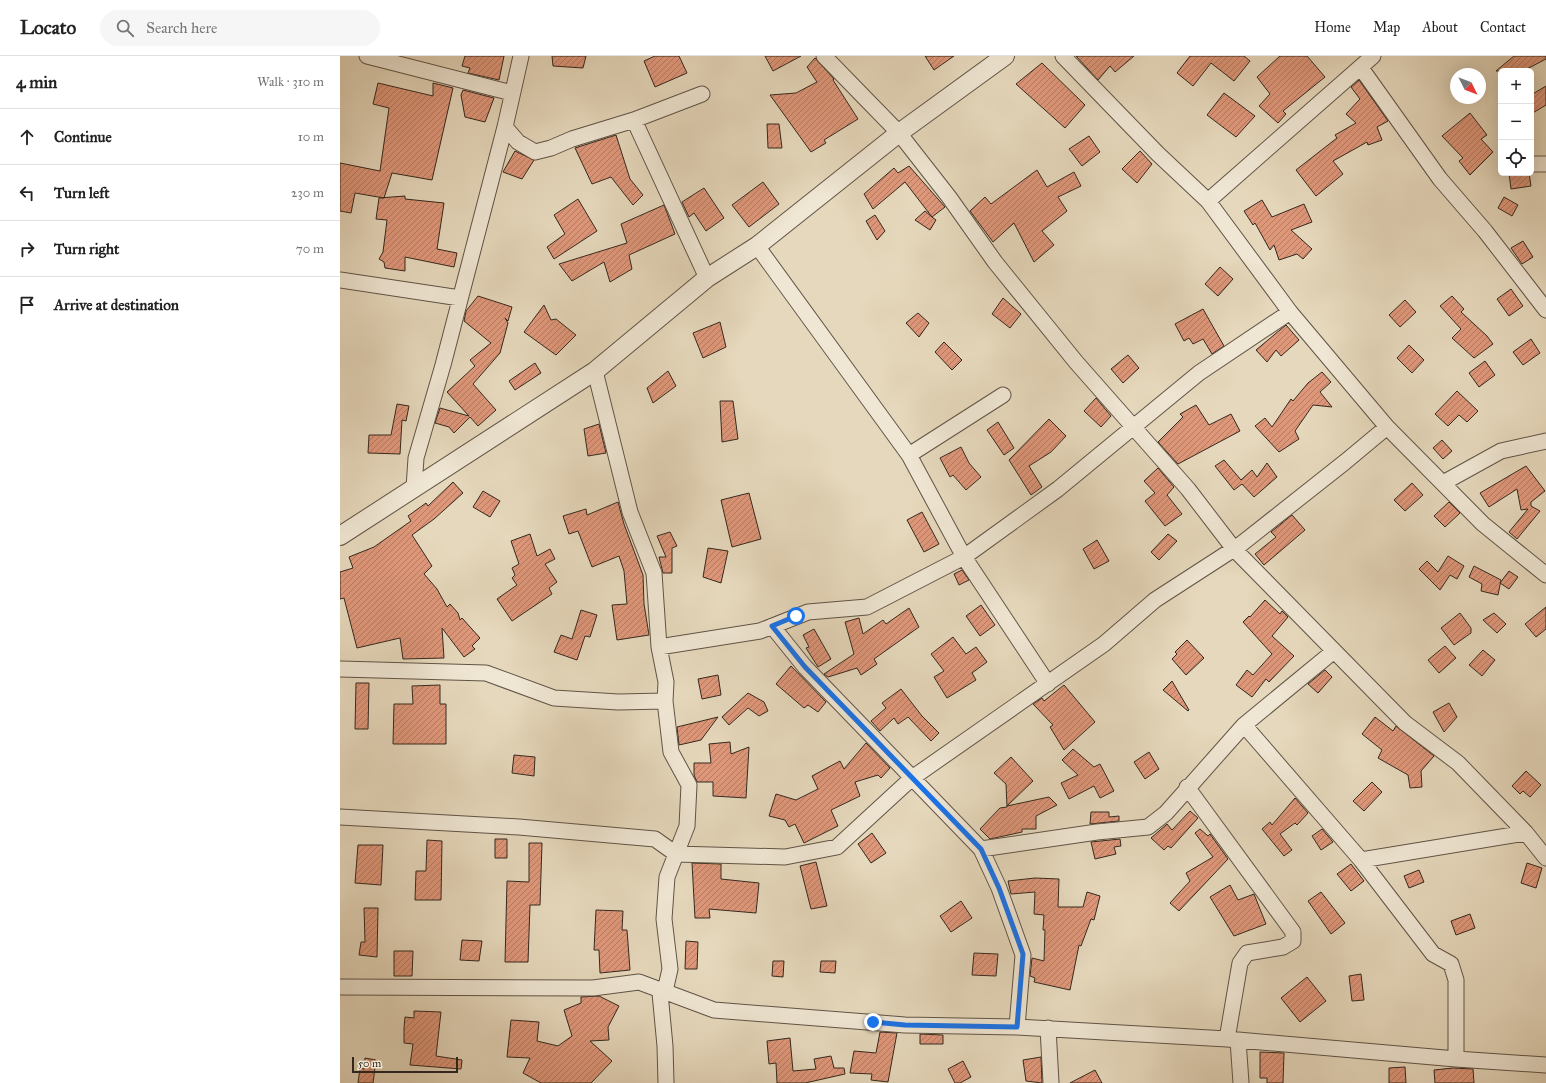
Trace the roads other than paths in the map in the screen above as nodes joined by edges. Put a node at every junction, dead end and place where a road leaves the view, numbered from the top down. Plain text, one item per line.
1 (367, 56) edge
2 (521, 56) edge
3 (824, 56) edge
4 (1005, 56) edge
5 (1063, 56) edge
6 (1373, 56) edge
7 (1361, 68) junction
8 (512, 93) junction
9 (702, 94) dead end
10 (634, 120) junction
11 (505, 127) junction
12 (898, 133) junction
13 (1534, 164) edge
14 (1546, 164) edge
15 (1208, 201) junction
16 (757, 246) junction
17 (707, 278) junction
18 (340, 280) edge
19 (460, 298) junction
20 (1546, 310) edge
21 (1290, 312) junction
22 (595, 371) junction
23 (1003, 395) dead end
24 (1387, 427) junction
25 (1133, 428) junction
26 (1546, 441) edge
27 (909, 455) junction
28 (1443, 483) junction
29 (414, 488) junction
30 (340, 536) edge
31 (1234, 549) junction
32 (964, 557) junction
33 (1546, 575) edge
34 (772, 626) junction
35 (659, 647) junction
36 (1334, 650) junction
37 (340, 669) edge
38 (1048, 684) junction
39 (665, 701) junction
40 (1244, 725) junction
41 (912, 778) junction
42 (1187, 788) junction
43 (340, 817) edge
44 (1526, 833) junction
45 (981, 849) junction
46 (676, 854) junction
47 (1546, 858) edge
48 (1361, 860) junction
49 (340, 986) edge
50 (665, 991) junction
51 (1017, 1027) junction
52 (1048, 1028) junction
53 (1232, 1040) junction
54 (1456, 1059) junction
55 (1546, 1065) edge
56 (666, 1083) edge
57 (1051, 1083) edge
58 (1241, 1083) edge

1 - 8 street
2 - 8 street
3 - 12 street
4 - 12 street
5 - 15 street
6 - 7 street
7 - 15 street
7 - 20 street
8 - 11 street
9 - 10 street
10 - 11 street
10 - 17 street
11 - 19 street
12 - 16 street
12 - 25 street
13 - 14 street
15 - 21 street
16 - 17 street
16 - 27 street
17 - 22 street
18 - 19 street
19 - 29 street
21 - 24 street
21 - 25 street
22 - 29 street
22 - 35 street
23 - 27 street
24 - 28 street
24 - 31 street
25 - 31 street
25 - 32 street
26 - 28 street
27 - 32 street
28 - 33 street
29 - 30 street
31 - 36 street
31 - 38 street
32 - 34 street
32 - 38 street
34 - 35 street
34 - 41 street
35 - 39 street
36 - 40 street
36 - 44 street
37 - 39 street
38 - 41 street
39 - 46 street
40 - 42 street
40 - 48 street
41 - 45 street
41 - 46 street
42 - 45 street
42 - 53 street
43 - 46 street
44 - 47 street
44 - 48 street
45 - 51 street
46 - 50 street
48 - 54 street
49 - 50 street
50 - 51 street
50 - 56 street
51 - 52 street
52 - 53 street
52 - 57 street
53 - 54 street
53 - 58 street
54 - 55 street

